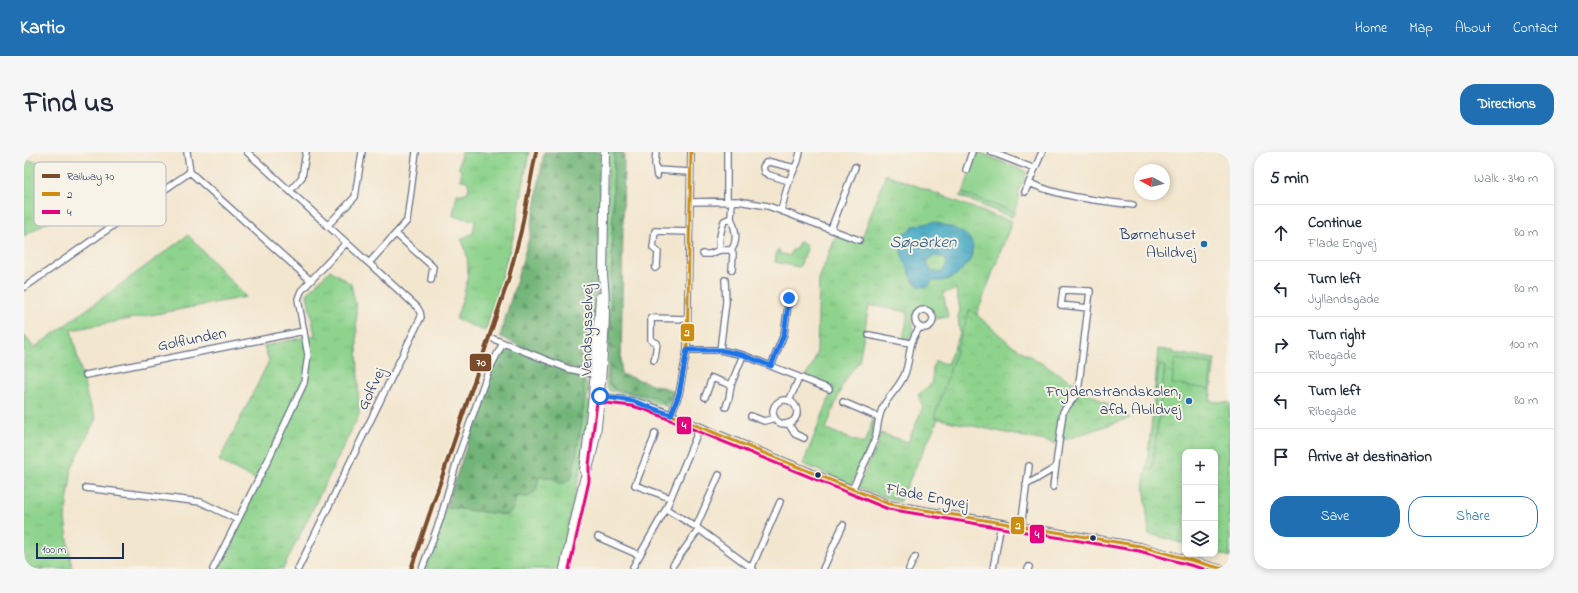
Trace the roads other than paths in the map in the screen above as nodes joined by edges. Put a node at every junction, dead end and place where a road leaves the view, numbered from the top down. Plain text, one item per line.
1 (187, 152) edge
2 (247, 152) edge
3 (306, 152) edge
4 (362, 152) edge
5 (416, 152) edge
6 (605, 152) edge
7 (656, 152) edge
8 (690, 152) edge
9 (727, 152) edge
10 (800, 152) edge
11 (972, 152) edge
12 (991, 152) edge
13 (1042, 152) edge
14 (855, 167) dead end
15 (795, 168) junction
16 (1035, 169) junction
17 (966, 170) dead end
18 (190, 172) junction
19 (690, 172) junction
20 (789, 181) junction
21 (1029, 183) junction
22 (166, 189) edge
23 (290, 191) junction
24 (1025, 192) dead end
25 (690, 202) junction
26 (729, 202) junction
27 (1133, 205) dead end
28 (781, 210) junction
29 (731, 218) junction
30 (113, 226) edge
31 (327, 226) junction
32 (831, 230) junction
33 (689, 232) junction
34 (396, 234) junction
35 (859, 240) dead end
36 (346, 243) junction
37 (720, 250) junction
38 (731, 250) junction
39 (703, 254) dead end
40 (369, 263) junction
41 (655, 268) dead end
42 (732, 270) dead end
43 (310, 280) junction
44 (431, 280) dead end
45 (725, 280) dead end
46 (25, 287) edge
47 (792, 298) dead end
48 (1088, 308) junction
49 (687, 319) junction
50 (920, 327) dead end
51 (304, 331) junction
52 (869, 335) dead end
53 (491, 338) dead end
54 (503, 343) junction
55 (910, 343) junction
56 (687, 350) junction
57 (720, 350) junction
58 (743, 355) junction
59 (654, 360) dead end
60 (771, 366) junction
61 (86, 374) dead end
62 (598, 376) junction
63 (799, 378) junction
64 (731, 385) junction
65 (829, 389) dead end
66 (596, 396) junction
67 (705, 396) dead end
68 (789, 401) junction
69 (843, 402) dead end
70 (726, 406) dead end
71 (671, 415) junction
72 (751, 416) dead end
73 (878, 417) junction
74 (775, 418) junction
75 (788, 423) junction
76 (700, 427) junction
77 (655, 433) dead end
78 (804, 438) dead end
79 (1029, 466) dead end
80 (1055, 468) junction
81 (719, 475) dead end
82 (1026, 485) junction
83 (1053, 487) dead end
84 (86, 488) dead end
85 (852, 490) junction
86 (670, 498) junction
87 (780, 502) dead end
88 (666, 508) junction
89 (238, 520) junction
90 (1002, 524) junction
91 (843, 525) dead end
92 (1021, 527) junction
93 (697, 528) junction
94 (598, 537) dead end
95 (639, 555) junction
96 (915, 557) dead end
97 (673, 564) dead end
98 (633, 567) dead end
99 (214, 569) edge
100 (298, 569) edge
101 (422, 569) edge
102 (564, 569) edge
103 (752, 569) edge
104 (823, 569) edge
105 (909, 569) edge
106 (993, 569) edge
107 (1223, 569) edge

1 - 18 street
2 - 23 street, Golfvej
3 - 23 street
4 - 31 street
5 - 34 street
6 - 62 street, Vendsysselvej
7 - 19 street
8 - 19 street
9 - 26 street
10 - 15 street
11 - 17 street
12 - 16 street
13 - 16 street
14 - 32 street
15 - 20 street
15 - 20 street
16 - 21 street
18 - 22 street
18 - 43 street
19 - 25 street
20 - 28 street
21 - 24 street
21 - 27 street
23 - 31 street, Golfvej
25 - 26 street
25 - 33 street
26 - 28 street
26 - 29 street
28 - 32 street
29 - 37 street
29 - 38 street
30 - 46 street
31 - 36 street, Golfvej
32 - 35 street
33 - 41 street
33 - 49 street
34 - 40 street
34 - 44 street
36 - 40 street, Golfvej
36 - 43 street
37 - 38 street
37 - 39 street
38 - 42 street
40 - 100 street, Golfvej
43 - 51 street
45 - 57 street
47 - 60 street
48 - 48 street
48 - 80 street
49 - 56 street
49 - 59 street
50 - 55 street
51 - 61 street, Golflunden
51 - 89 street
52 - 55 street
53 - 54 street
54 - 62 street
54 - 101 street
55 - 73 street
56 - 57 street
56 - 71 street
57 - 58 street
58 - 60 street
58 - 64 street
60 - 63 street
62 - 66 street, Vendsysselvej
63 - 65 street
63 - 68 street
64 - 67 street
64 - 70 street
66 - 71 street, Flade Engvej
66 - 102 street, Vendsysselvej
68 - 74 street
68 - 75 street
69 - 73 street
71 - 76 street, Flade Engvej
72 - 74 street
73 - 85 street
74 - 75 street
75 - 78 street
76 - 85 street, Flade Engvej
76 - 86 street
77 - 86 street
79 - 82 street
80 - 82 street
80 - 83 street
81 - 93 street
82 - 92 street
84 - 89 street
85 - 90 street, Flade Engvej
86 - 88 street
87 - 103 street
88 - 93 street
88 - 95 street
89 - 99 street
90 - 92 street, Flade Engvej
90 - 106 street
91 - 104 street
92 - 107 street, Flade Engvej
93 - 97 street
93 - 103 street
94 - 95 street
95 - 98 street
96 - 105 street

